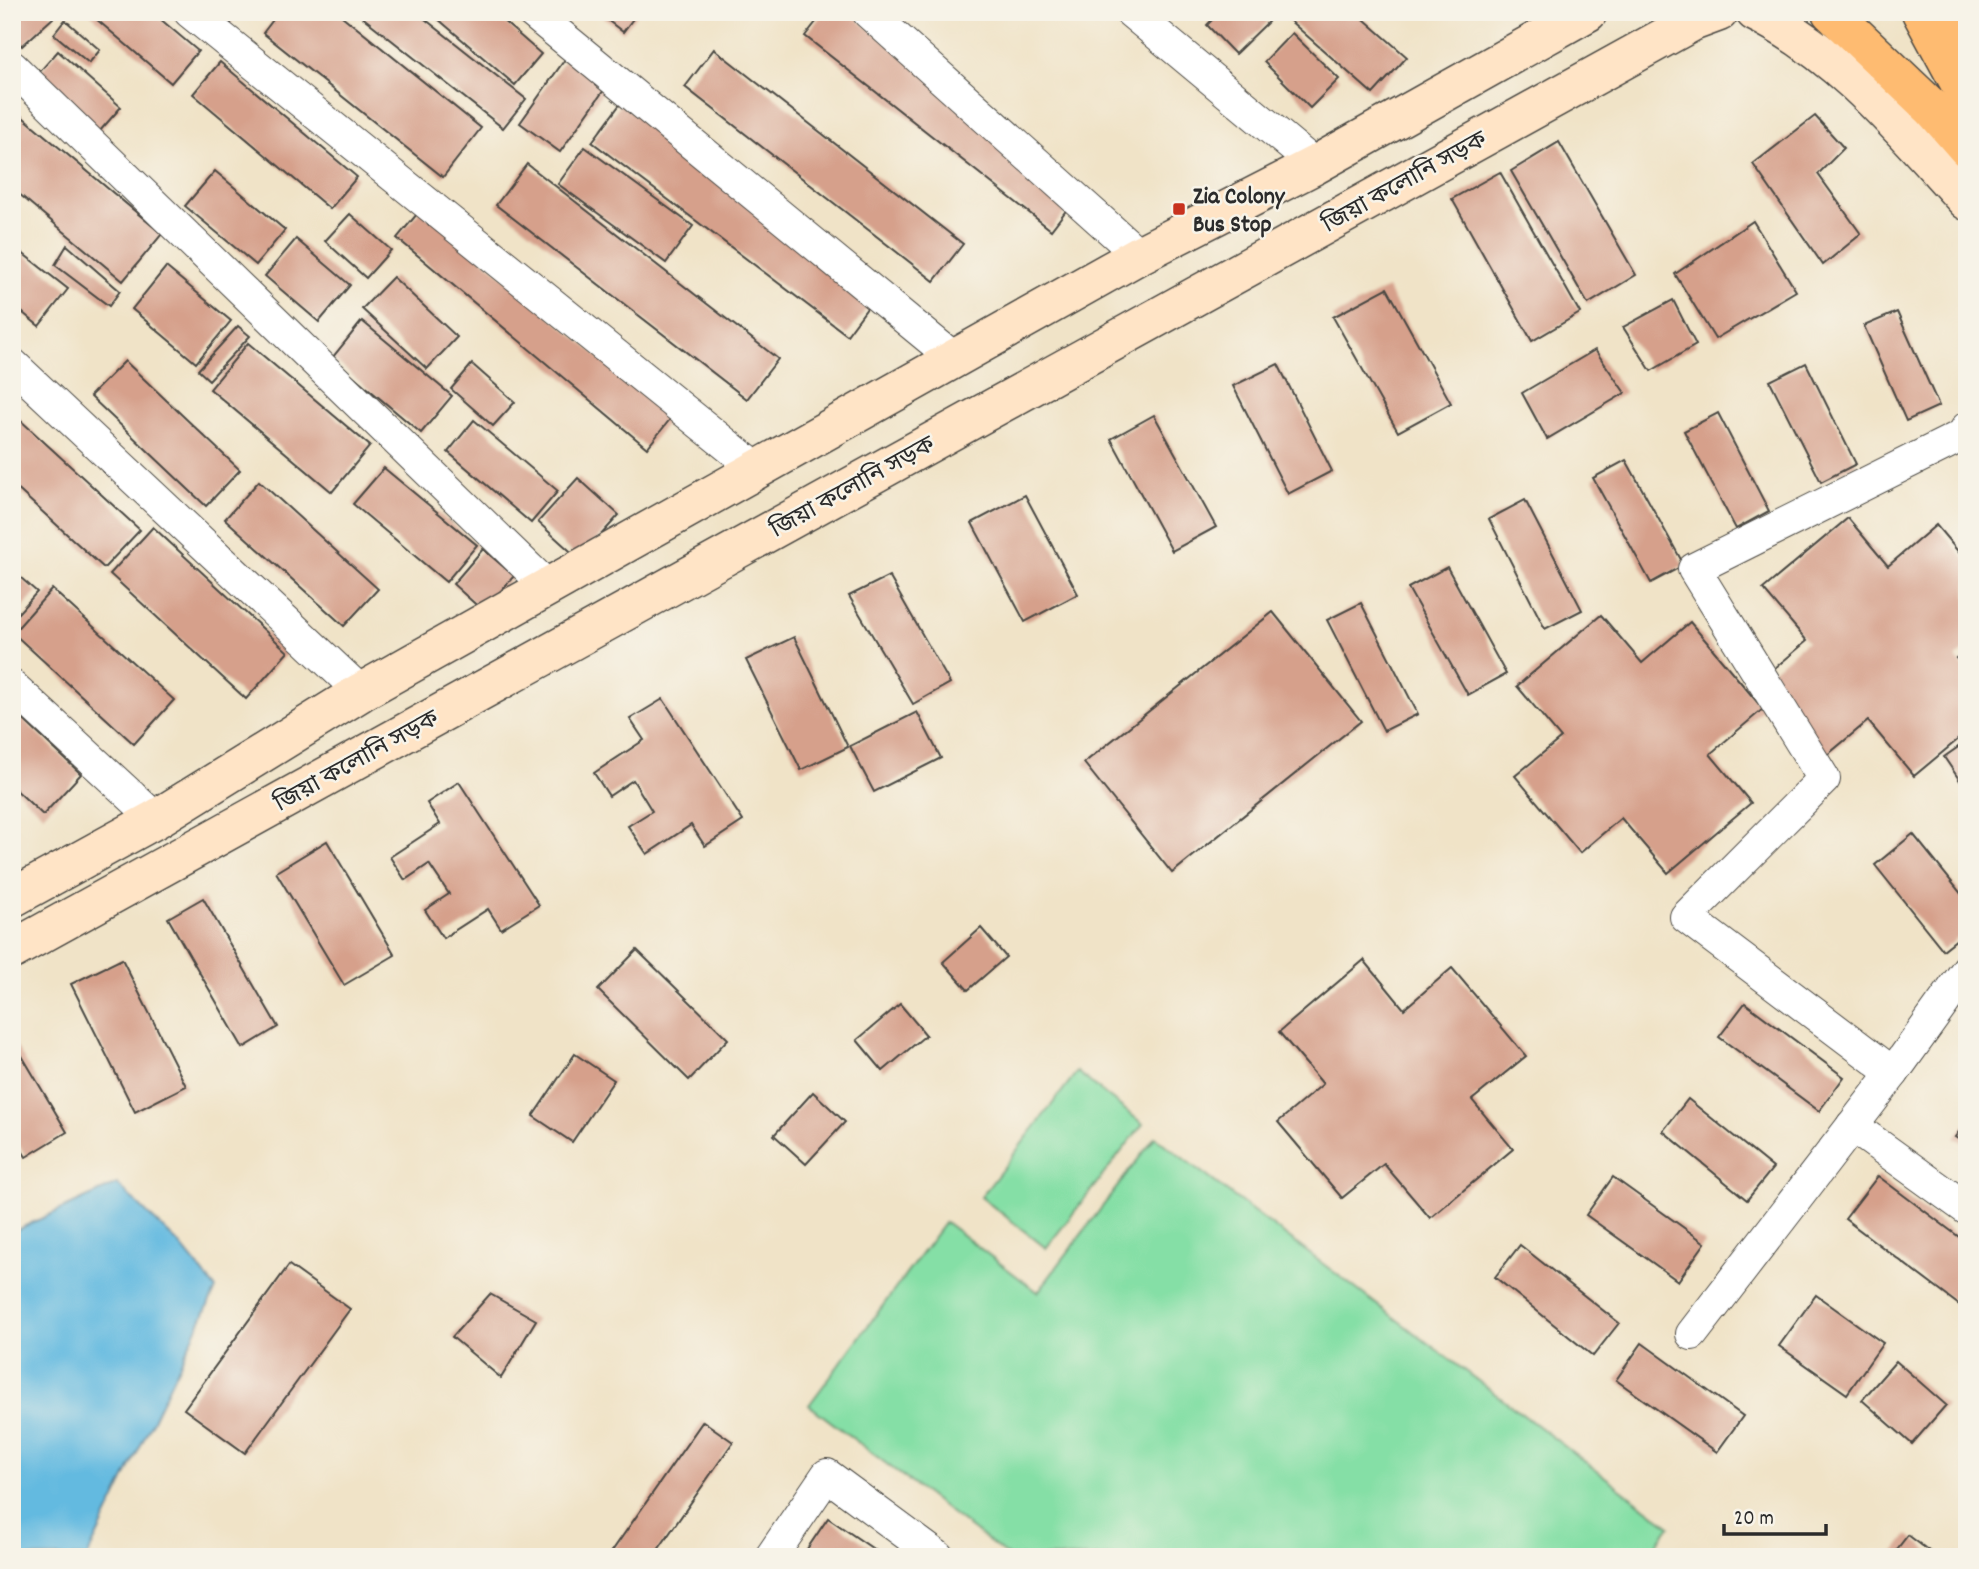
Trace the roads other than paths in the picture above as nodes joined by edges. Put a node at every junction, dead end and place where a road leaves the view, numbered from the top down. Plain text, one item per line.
1 (190, 12) edge
2 (532, 12) edge
3 (868, 12) edge
4 (1131, 12) edge
5 (1588, 12) edge
6 (1755, 12) edge
7 (1831, 12) edge
8 (1921, 12) edge
9 (1956, 12) edge
10 (1706, 17) edge
11 (1967, 30) edge
12 (12, 68) edge
13 (1967, 97) edge
14 (1967, 148) edge
15 (1315, 166) junction
16 (1967, 201) edge
17 (1139, 255) junction
18 (956, 359) junction
19 (12, 364) edge
20 (1967, 428) edge
21 (758, 470) junction
22 (548, 587) junction
23 (12, 686) edge
24 (361, 692) junction
25 (156, 820) junction
26 (12, 898) edge
27 (12, 950) edge
28 (1967, 970) edge
29 (1893, 1073) junction
30 (1852, 1126) junction
31 (1967, 1209) edge
32 (1692, 1334) dead end
33 (771, 1557) edge
34 (939, 1557) edge

1 - 21 street
2 - 18 street
3 - 17 street
4 - 15 street
5 - 15 main road, জিয়া কলোনি সড়ক
6 - 16 main road
7 - 14 highway
8 - 13 highway
9 - 11 highway
10 - 27 main road, জিয়া কলোনি সড়ক
12 - 22 street
15 - 17 main road, জিয়া কলোনি সড়ক
17 - 18 main road, জিয়া কলোনি সড়ক
18 - 21 main road, জিয়া কলোনি সড়ক
19 - 24 street
20 - 29 street
21 - 22 main road, জিয়া কলোনি সড়ক
22 - 24 main road, জিয়া কলোনি সড়ক
23 - 25 street
24 - 25 main road, জিয়া কলোনি সড়ক
25 - 26 main road, জিয়া কলোনি সড়ক
28 - 29 street
29 - 30 street
30 - 31 street
30 - 32 street
33 - 34 street

